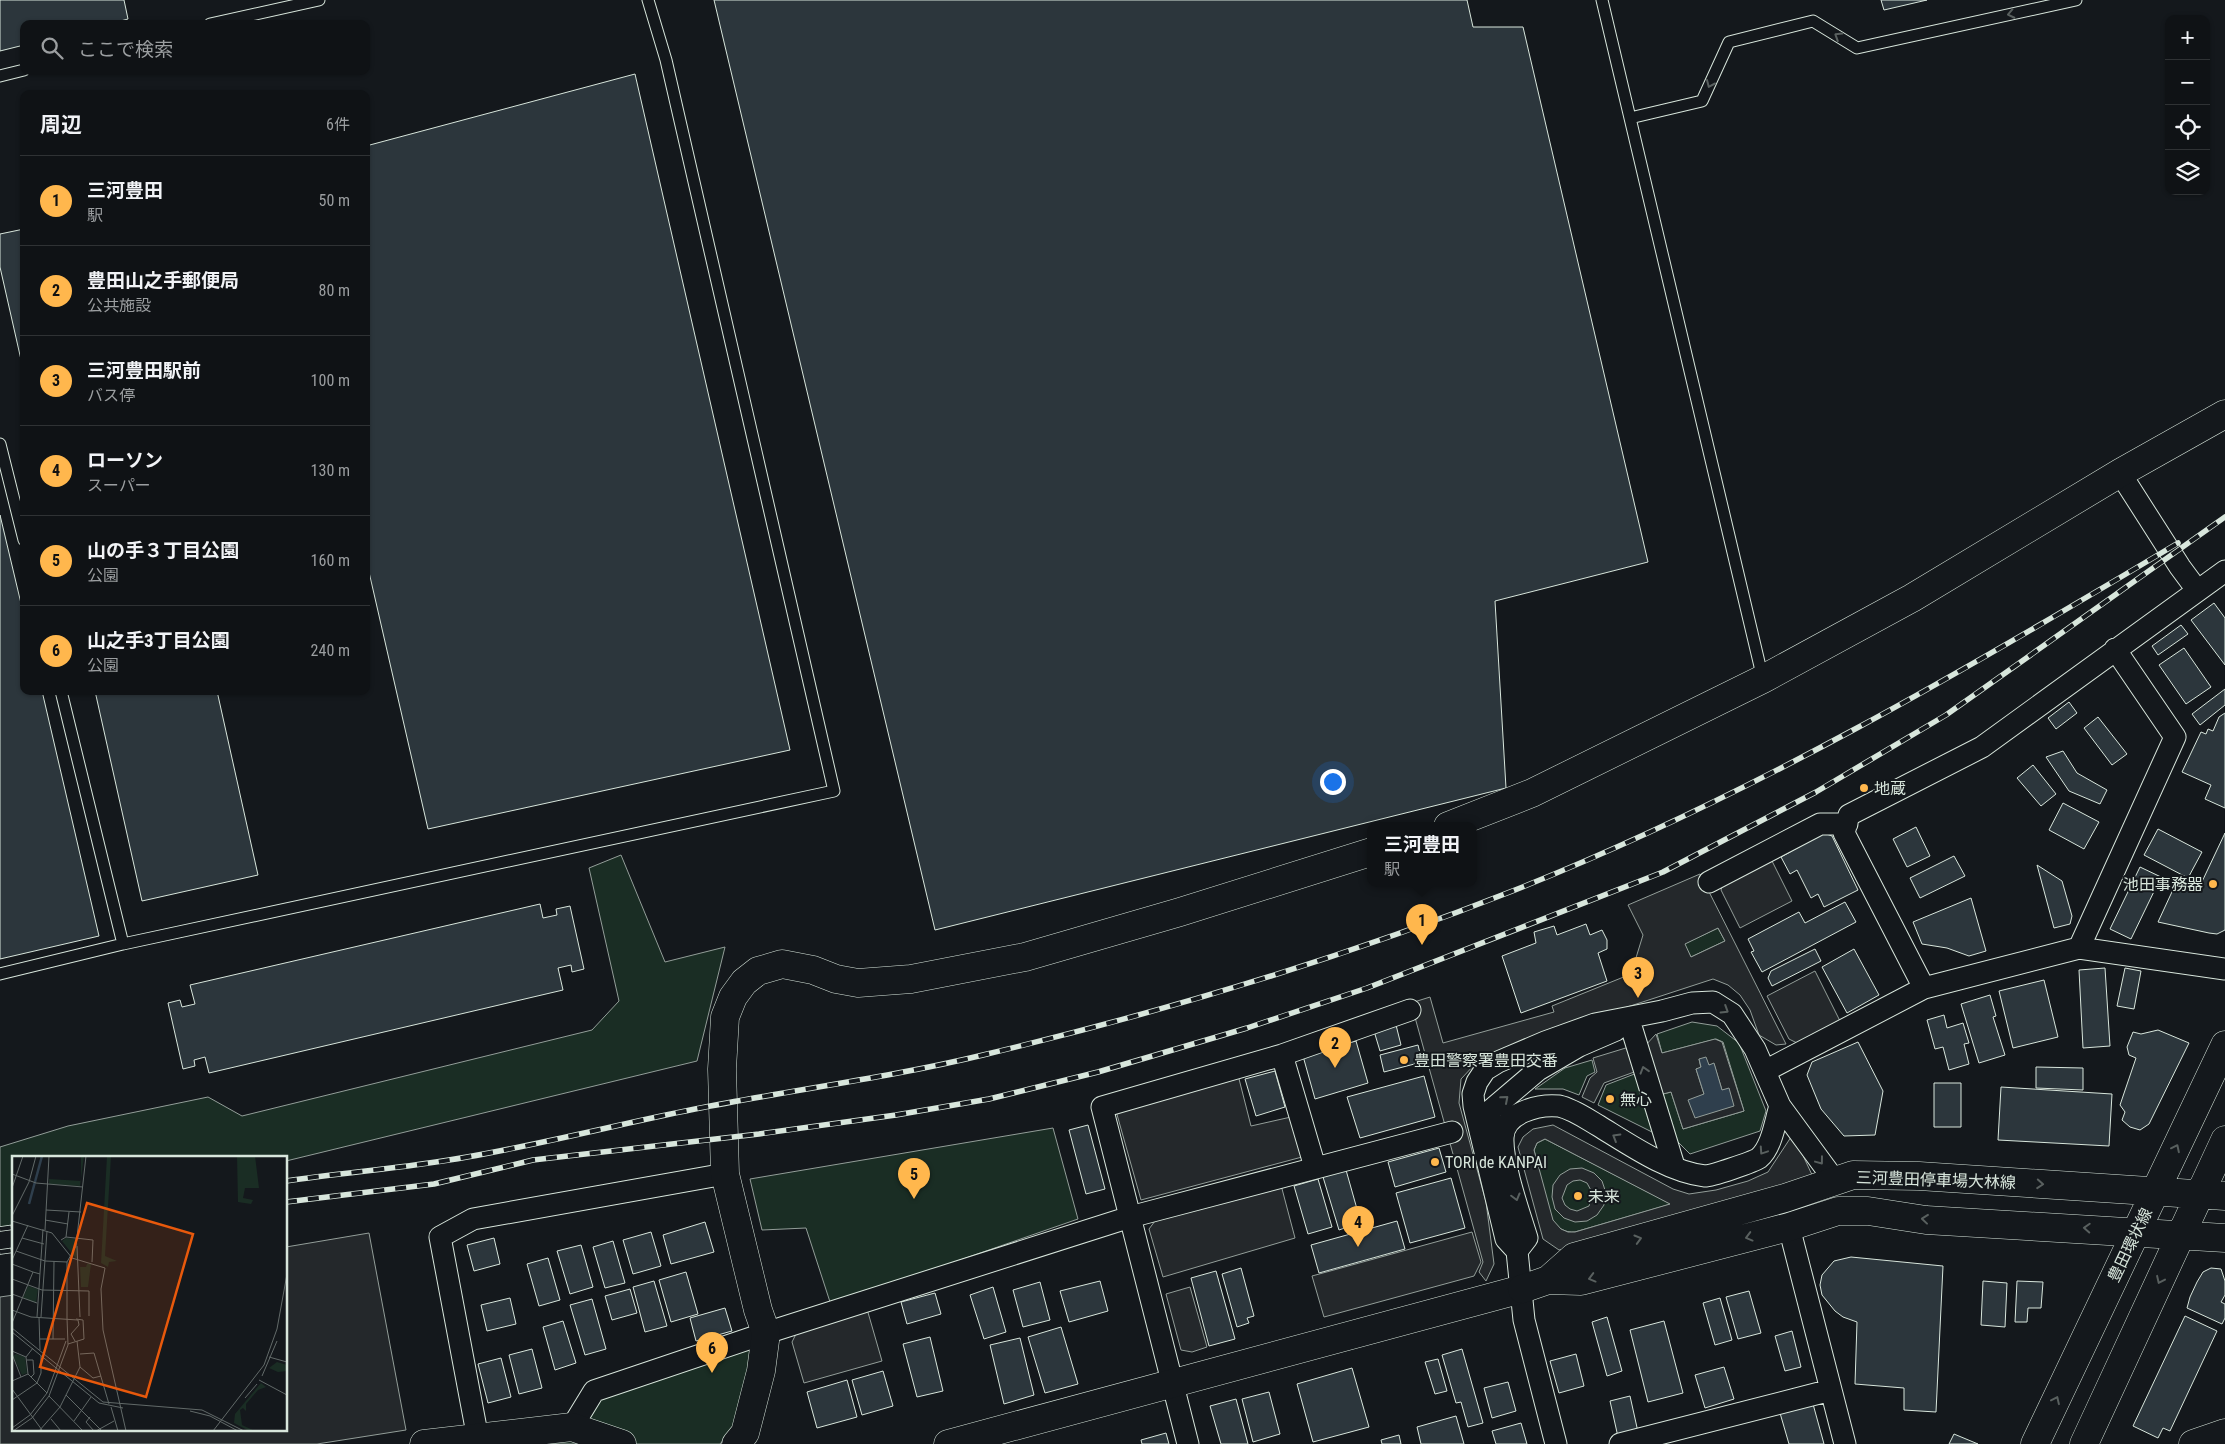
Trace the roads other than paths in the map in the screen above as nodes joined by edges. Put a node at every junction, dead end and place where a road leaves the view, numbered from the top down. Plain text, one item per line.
1 (319, 0) edge
2 (648, 0) edge
3 (1602, 0) edge
4 (2076, 0) edge
5 (228, 20) edge
6 (20, 71) edge
7 (0, 76) edge
8 (1630, 118) junction
9 (2225, 414) edge
10 (0, 444) edge
11 (2120, 473) junction
12 (20, 524) edge
13 (2225, 571) edge
14 (2197, 590) junction
15 (2116, 649) junction
16 (1762, 679) junction
17 (62, 695) edge
18 (1458, 822) edge
19 (1847, 824) junction
20 (1367, 853) edge
21 (1710, 882) dead end
22 (123, 944) junction
23 (2079, 948) junction
24 (2225, 969) edge
25 (0, 974) edge
26 (1924, 988) junction
27 (1410, 1010) dead end
28 (1662, 1011) junction
29 (1630, 1023) junction
30 (2225, 1046) edge
31 (1282, 1054) junction
32 (1765, 1071) junction
33 (1780, 1106) junction
34 (1452, 1132) dead end
35 (1483, 1140) junction
36 (2225, 1140) edge
37 (1674, 1166) junction
38 (1314, 1167) junction
39 (726, 1174) junction
40 (1834, 1180) junction
41 (2155, 1192) junction
42 (2213, 1195) edge
43 (1130, 1217) junction
44 (1789, 1227) junction
45 (2136, 1231) junction
46 (2180, 1236) junction
47 (2225, 1238) edge
48 (1517, 1251) junction
49 (1548, 1280) junction
50 (1522, 1289) junction
51 (766, 1333) junction
52 (1171, 1384) junction
53 (1831, 1390) junction
54 (572, 1427) junction
55 (2225, 1433) edge
56 (478, 1441) edge
57 (424, 1444) edge
58 (622, 1444) edge
59 (736, 1444) edge
60 (948, 1444) edge
61 (1188, 1444) edge
62 (1556, 1444) edge
63 (1620, 1444) edge
64 (1845, 1444) edge
65 (2035, 1444) edge
66 (2084, 1444) edge
67 (2193, 1444) edge

1 - 5 lane
2 - 22 lane
3 - 8 lane
4 -> 8 lane
6 - 7 lane
8 - 16 lane
9 - 11 street
10 - 12 lane
11 - 14 street
11 - 16 street
13 - 14 street
14 - 15 street
15 - 19 street
15 - 23 street
16 - 18 street
17 - 22 lane
19 - 21 street
19 - 26 street
20 - 39 street
22 - 25 lane
23 - 24 street
23 - 26 street
26 - 32 street
27 - 31 street
28 - 29 street
28 -> 32 street
28 - 35 street
35 -> 29 street
37 -> 29 street
41 -> 30 street, 豊田環状線
31 - 38 street
31 - 43 street
32 - 33 street
33 -> 37 street
33 -> 40 street
34 - 38 street
35 - 48 street
36 - 42 street
37 -> 48 street
38 - 43 street
39 - 51 street
39 - 56 street
40 -> 41 street, 三河豊田停車場大林線
49 -> 40 street, 三河豊田停車場大林線
41 - 42 street, 三河豊田停車場大林線
41 - 45 street, 豊田環状線
42 - 46 street
43 - 51 street
43 - 52 street
45 -> 44 street, 三河豊田停車場大林線
44 -> 49 street, 三河豊田停車場大林線
44 - 53 street
45 - 46 street, 三河豊田停車場大林線
65 -> 45 street, 豊田環状線
46 - 47 street, 三河豊田停車場大林線
46 -> 66 street
48 - 50 street
49 - 50 street, 三河豊田停車場大林線
50 - 52 street, 三河豊田停車場大林線
50 - 62 street
51 - 54 street
51 - 59 street
52 - 60 street, 三河豊田停車場大林線
52 - 61 street
53 - 63 street
53 - 64 street
54 - 56 street
54 - 58 street
55 - 67 street
56 - 57 street

